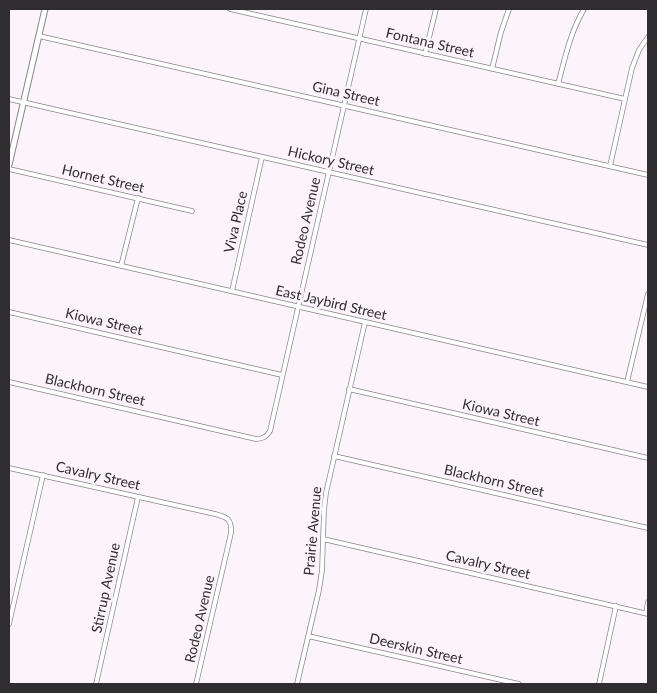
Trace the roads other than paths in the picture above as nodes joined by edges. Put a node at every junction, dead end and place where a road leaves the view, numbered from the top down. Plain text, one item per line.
1 (45, 9) edge
2 (230, 9) edge
3 (366, 9) edge
4 (436, 9) edge
5 (509, 9) edge
6 (584, 9) edge
7 (39, 36) junction
8 (648, 37) edge
9 (359, 38) junction
10 (426, 54) junction
11 (492, 69) junction
12 (558, 84) junction
13 (9, 99) edge
14 (625, 99) junction
15 (23, 102) junction
16 (344, 105) junction
17 (262, 157) junction
18 (610, 166) junction
19 (9, 167) edge
20 (329, 172) junction
21 (648, 175) edge
22 (138, 198) junction
23 (192, 211) dead end
24 (9, 240) edge
25 (648, 245) edge
26 (122, 266) junction
27 (232, 291) junction
28 (648, 294) edge
29 (298, 306) junction
30 (9, 312) edge
31 (365, 322) junction
32 (282, 375) junction
33 (9, 382) edge
34 (627, 382) junction
35 (648, 387) edge
36 (349, 389) junction
37 (264, 438) joint
38 (334, 456) junction
39 (648, 458) edge
40 (9, 468) edge
41 (43, 475) junction
42 (138, 497) junction
43 (648, 528) edge
44 (232, 530) joint
45 (323, 538) junction
46 (648, 602) edge
47 (616, 606) junction
48 (647, 613) edge
49 (9, 624) edge
50 (308, 636) junction
51 (96, 684) edge
52 (196, 684) edge
53 (297, 684) edge
54 (519, 684) edge
55 (599, 684) edge

1 - 7 main road
2 - 9 street, Fontana Street
3 - 9 street, Rodeo Avenue
4 - 10 street
5 - 11 street
6 - 12 street
7 - 15 main road
7 - 16 street, Gina Street
8 - 14 street
9 - 10 street, Fontana Street
9 - 16 street, Rodeo Avenue
10 - 11 street, Fontana Street
11 - 12 street, Fontana Street
12 - 14 street, Fontana Street
13 - 15 street, Hickory Street
14 - 18 street
15 - 17 street, Hickory Street
15 - 19 main road
16 - 18 street, Gina Street
16 - 20 street, Rodeo Avenue
17 - 20 street, Hickory Street
17 - 27 street, Viva Place
18 - 21 street, Gina Street
19 - 22 street, Hornet Street
20 - 25 street, Hickory Street
20 - 29 street, Rodeo Avenue
22 - 23 street, Hornet Street
22 - 26 street
24 - 26 street, East Jaybird Street
26 - 27 street, East Jaybird Street
27 - 29 street, East Jaybird Street
28 - 34 street
29 - 31 street, East Jaybird Street
29 - 32 street, Rodeo Avenue
30 - 32 street, Kiowa Street
31 - 34 street, East Jaybird Street
31 - 36 street, Prairie Avenue
32 - 37 street, Rodeo Avenue
33 - 37 street, Blackhorn Street
34 - 35 street, East Jaybird Street
36 - 38 street, Prairie Avenue
36 - 39 street, Kiowa Street
38 - 43 street, Blackhorn Street
38 - 45 street, Prairie Avenue
40 - 41 street, Cavalry Street
41 - 42 street, Cavalry Street
41 - 49 street
42 - 44 street, Cavalry Street
42 - 51 street, Stirrup Avenue
44 - 52 street, Rodeo Avenue
45 - 47 street, Cavalry Street
45 - 50 street, Prairie Avenue
46 - 48 street
47 - 48 street, Cavalry Street
47 - 55 street
50 - 53 street, Prairie Avenue
50 - 54 street, Deerskin Street

